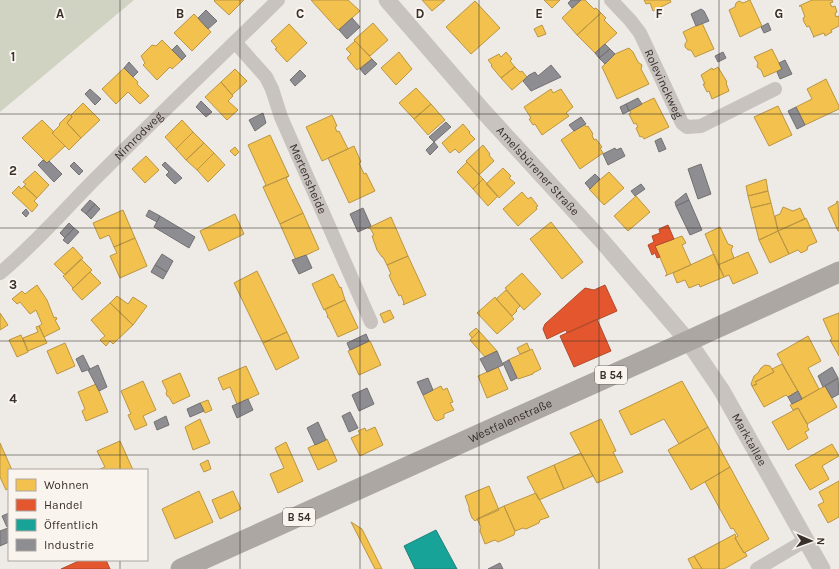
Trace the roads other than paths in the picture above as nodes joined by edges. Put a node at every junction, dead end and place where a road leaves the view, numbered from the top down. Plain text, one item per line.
1 (278, 0) edge
2 (387, 0) edge
3 (611, 0) edge
4 (235, 42) junction
5 (775, 88) dead end
6 (0, 272) edge
7 (839, 272) edge
8 (371, 322) dead end
9 (688, 341) junction
10 (806, 540) junction
11 (181, 569) edge
12 (757, 569) edge
13 (822, 569) edge

1 - 4 street, Nimrodweg
2 - 9 street, Amelsbürener Straße
3 - 5 street, Rolevinckweg
4 - 6 street, Nimrodweg
4 - 8 street, Mertensheide
7 - 9 main road, Westfalenstraße / B 54
9 - 10 street, Marktallee
9 - 11 main road, Westfalenstraße / B 54
10 - 12 street
10 - 13 street, Marktallee

